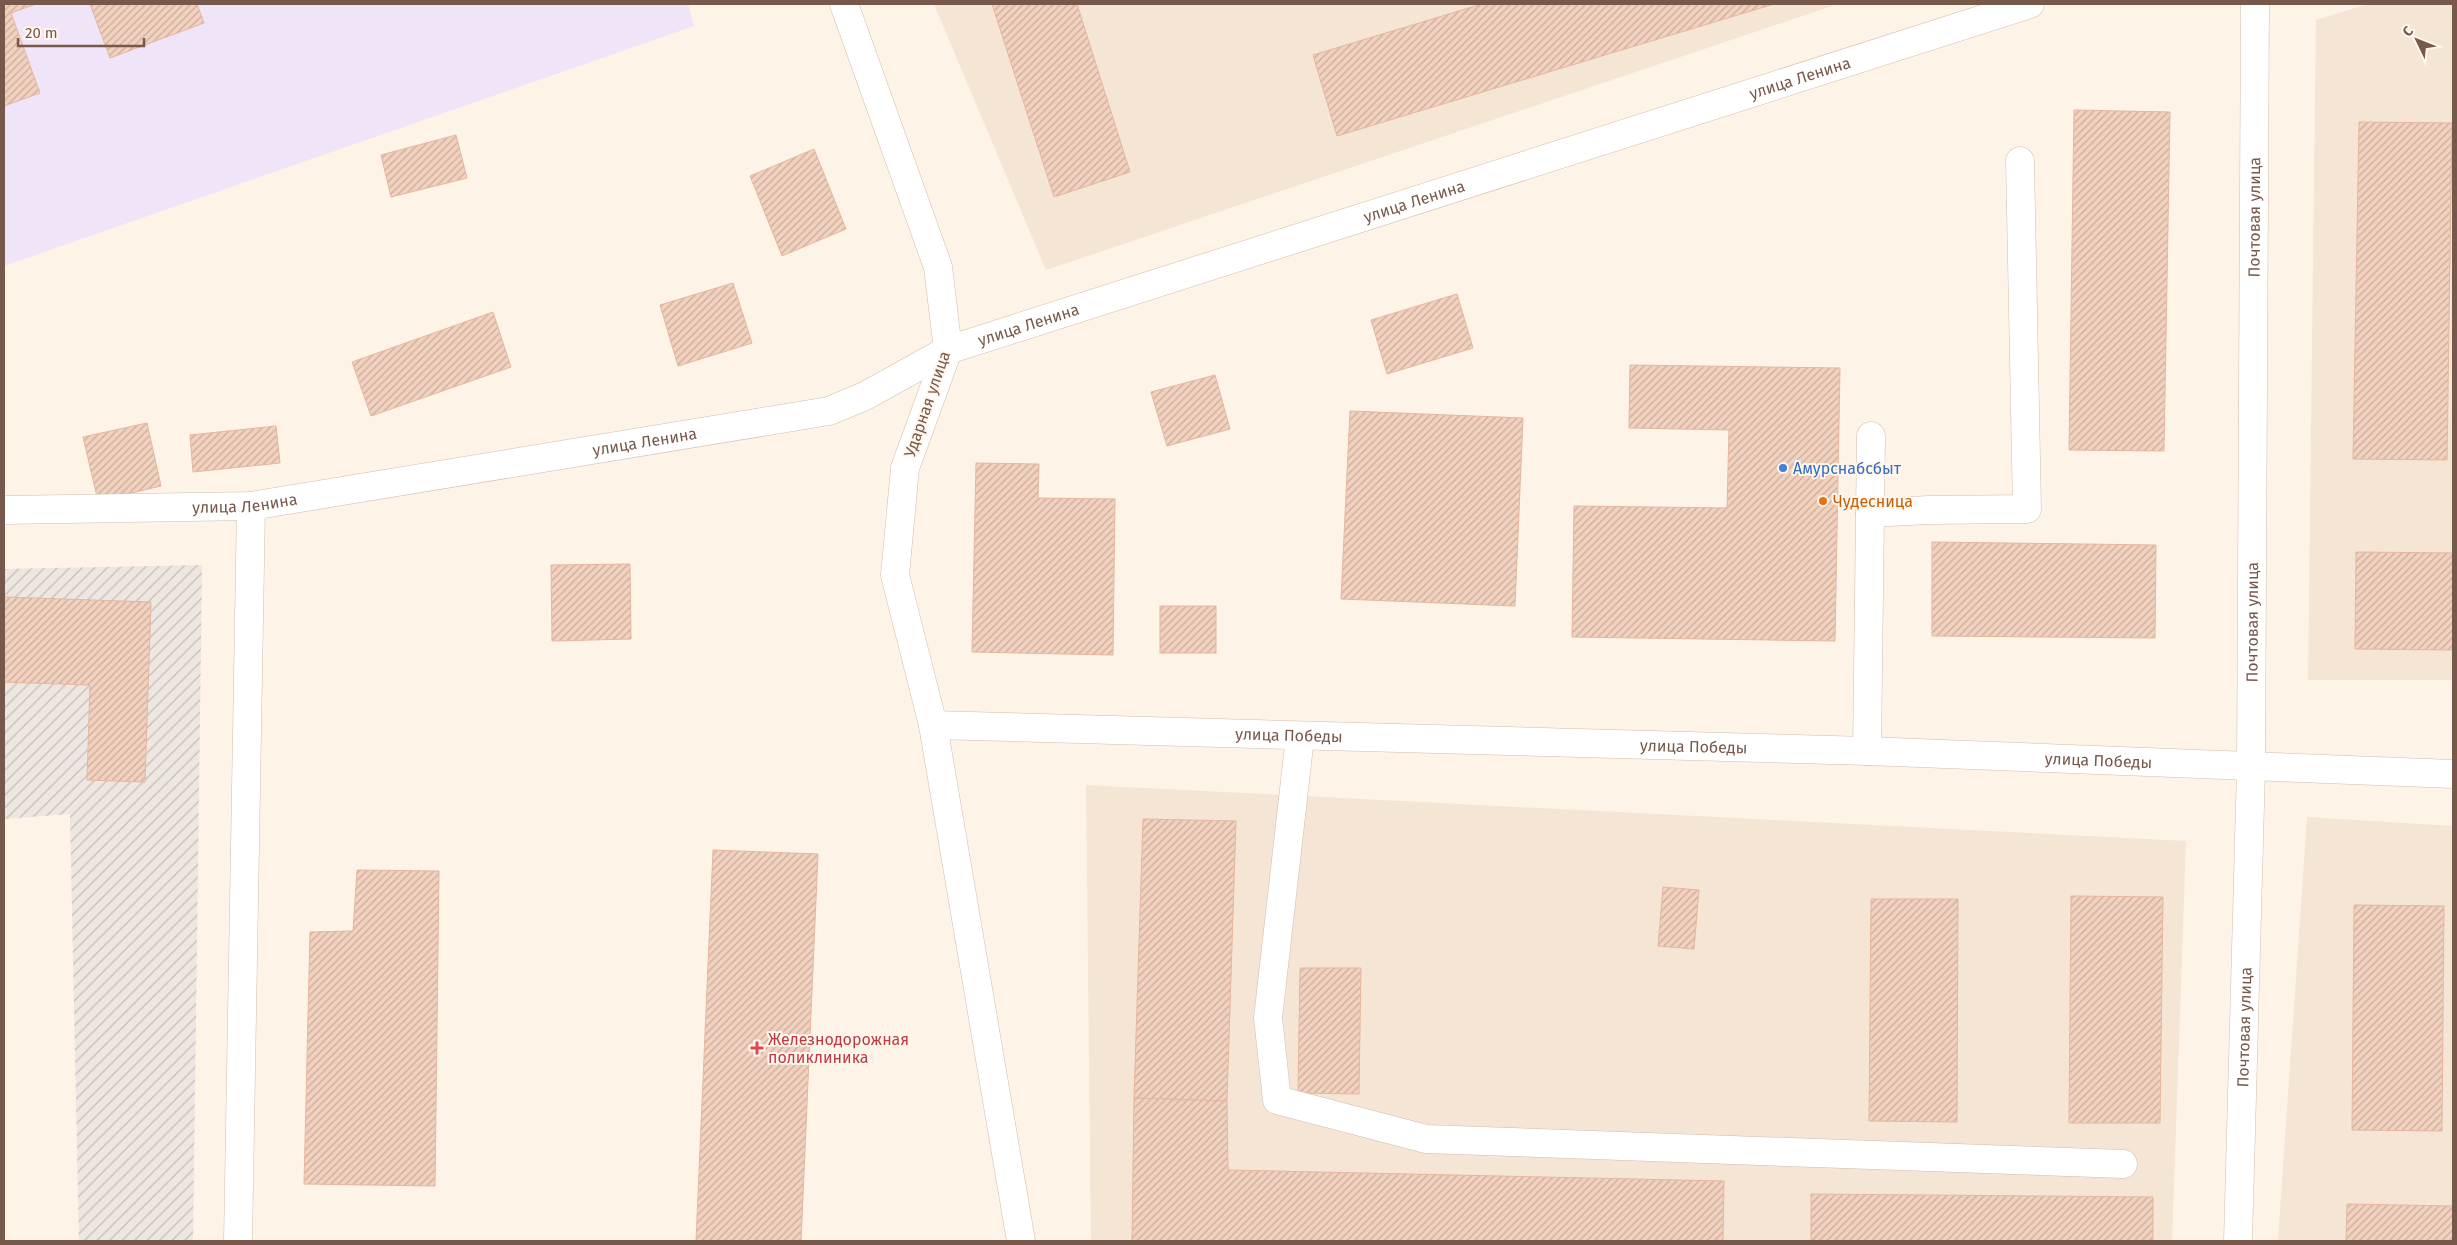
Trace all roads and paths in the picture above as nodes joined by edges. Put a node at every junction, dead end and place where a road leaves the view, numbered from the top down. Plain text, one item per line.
1 (844, 4) edge
2 (2030, 4) edge
3 (2255, 4) edge
4 (2020, 161) dead end
5 (948, 350) junction
6 (1871, 436) dead end
7 (251, 506) junction
8 (4, 510) edge
9 (1870, 513) junction
10 (933, 725) junction
11 (1300, 737) junction
12 (1867, 751) junction
13 (2251, 768) junction
14 (2453, 774) edge
15 (2123, 1164) dead end
16 (238, 1241) edge
17 (1021, 1241) edge
18 (2238, 1241) edge

1 - 5 street, Ударная улица
2 - 5 street, улица Ленина
3 - 13 street, Почтовая улица
4 - 9 street
5 - 7 street, улица Ленина
5 - 10 street, Ударная улица
6 - 9 street
7 - 8 street, улица Ленина
7 - 16 street
9 - 12 street
10 - 11 street, улица Победы
10 - 17 street, Ударная улица
11 - 12 street, улица Победы
11 - 15 street
12 - 13 street, улица Победы
13 - 14 street, улица Победы
13 - 18 street, Почтовая улица

